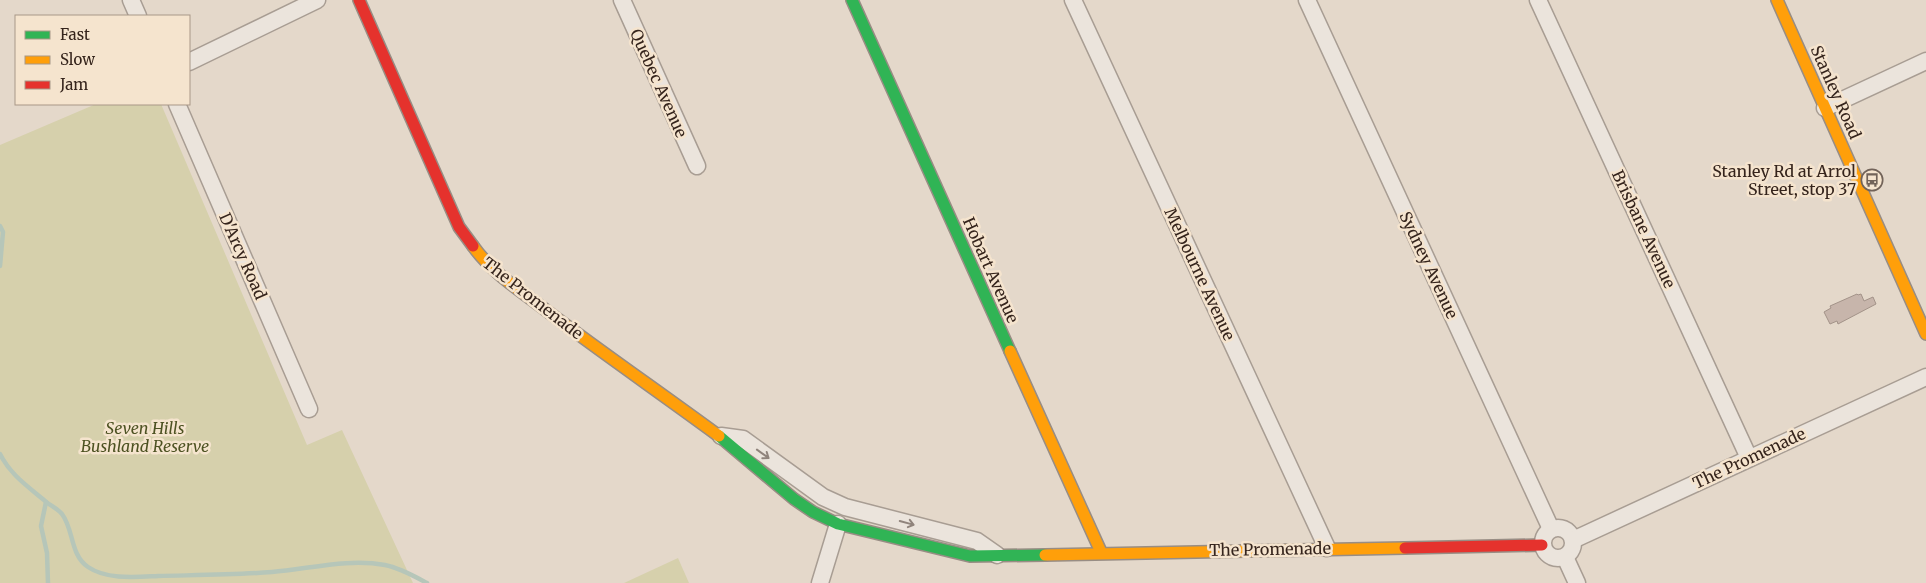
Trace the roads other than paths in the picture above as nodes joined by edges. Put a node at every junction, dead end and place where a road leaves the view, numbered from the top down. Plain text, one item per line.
1 (131, 0) edge
2 (317, 0) edge
3 (359, 0) edge
4 (622, 0) edge
5 (852, 0) edge
6 (1074, 0) edge
7 (1307, 0) edge
8 (1538, 0) edge
9 (1777, 0) edge
10 (138, 15) edge
11 (190, 62) edge
12 (1926, 62) edge
13 (177, 105) edge
14 (1825, 108) junction
15 (697, 166) dead end
16 (1926, 334) edge
17 (1926, 377) edge
18 (309, 409) dead end
19 (719, 436) junction
20 (1749, 458) junction
21 (838, 524) junction
22 (1551, 529) junction
23 (1573, 540) junction
24 (1542, 544) junction
25 (1327, 548) junction
26 (1101, 552) junction
27 (997, 555) junction
28 (1565, 557) junction
29 (820, 583) edge
30 (1577, 583) edge

1 - 10 street
2 - 11 street
3 - 19 street, The Promenade
4 - 15 street, Quebec Avenue
5 - 26 street, Hobart Avenue
6 - 25 street, Melbourne Avenue
7 - 22 street, Sydney Avenue
8 - 20 street, Brisbane Avenue
9 - 14 street, Stanley Road
12 - 14 street
13 - 18 street, D'Arcy Road
14 - 16 street, Stanley Road
17 - 20 street, The Promenade
19 - 21 street, The Promenade
19 -> 27 street, The Promenade
20 - 23 street, The Promenade
21 - 27 street, The Promenade
21 - 29 street
22 - 23 street
22 - 24 street
23 - 28 street
24 - 25 street, The Promenade
24 - 28 street
25 - 26 street, The Promenade
26 - 27 street, The Promenade
28 - 30 street

